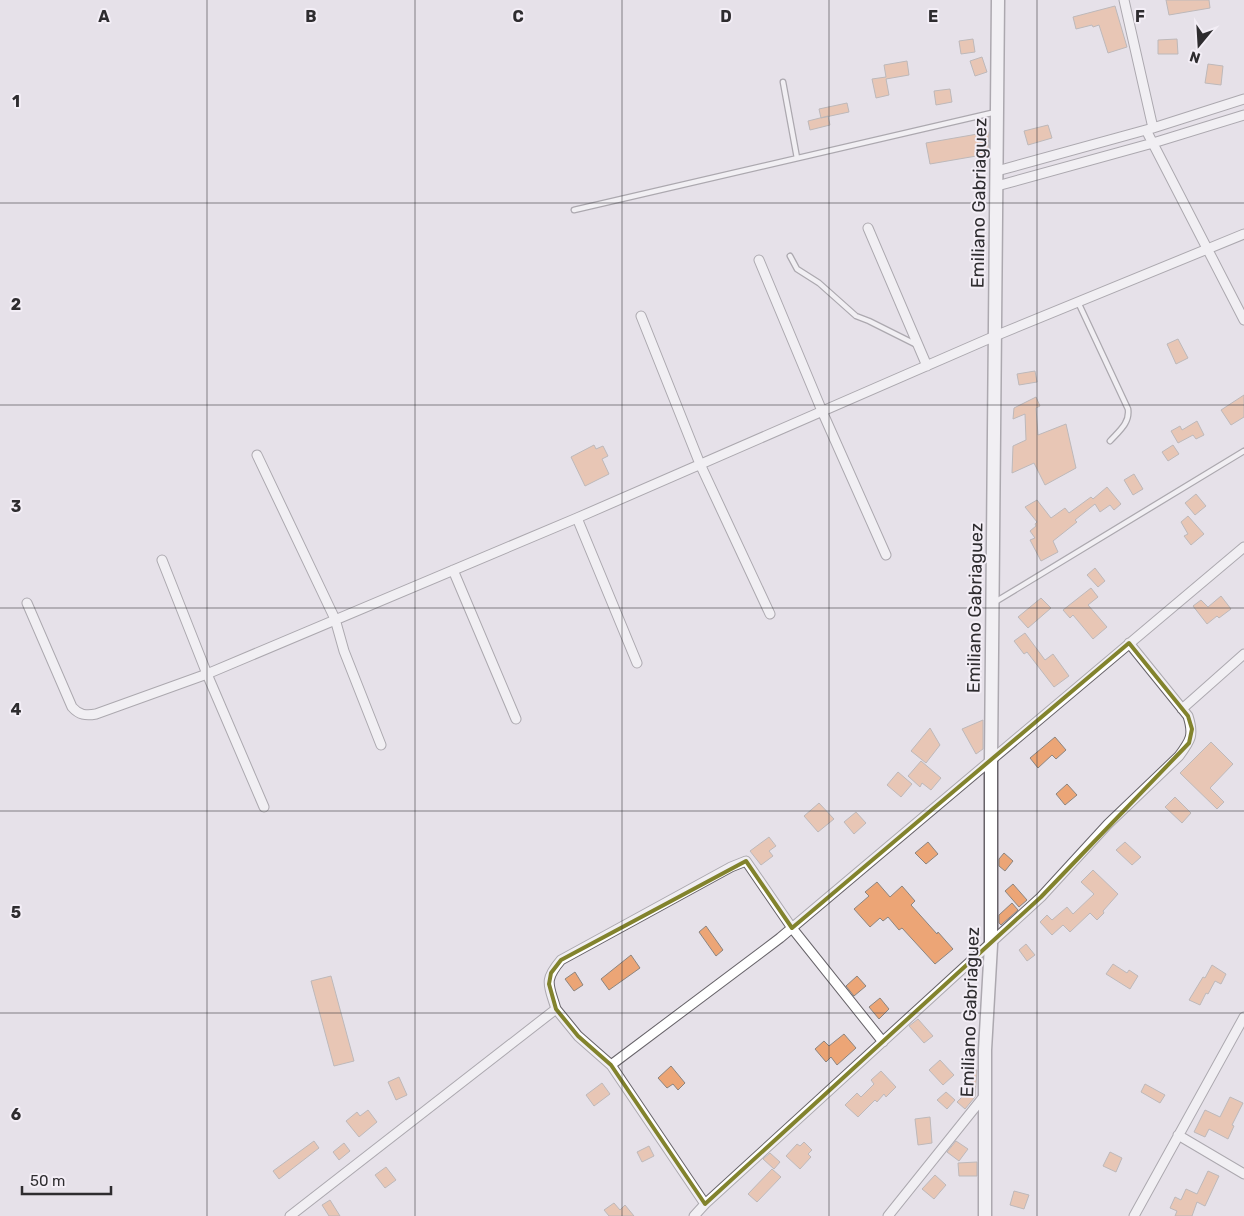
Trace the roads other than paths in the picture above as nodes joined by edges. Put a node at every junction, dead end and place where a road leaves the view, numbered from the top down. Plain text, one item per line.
1 (998, 0) edge
2 (1124, 0) edge
3 (783, 82) dead end
4 (1244, 99) edge
5 (998, 112) junction
6 (1244, 115) edge
7 (1150, 129) junction
8 (1152, 143) junction
9 (797, 158) junction
10 (997, 171) junction
11 (997, 186) junction
12 (574, 210) dead end
13 (868, 228) dead end
14 (1244, 234) edge
15 (1207, 249) junction
16 (790, 256) dead end
17 (759, 260) dead end
18 (1078, 302) junction
19 (642, 316) dead end
20 (1244, 320) edge
21 (995, 336) junction
22 (918, 346) junction
23 (927, 366) junction
24 (822, 411) junction
25 (1110, 441) dead end
26 (1244, 452) edge
27 (257, 455) dead end
28 (700, 464) junction
29 (577, 518) junction
30 (1244, 547) edge
31 (886, 555) dead end
32 (162, 560) dead end
33 (453, 570) junction
34 (27, 603) dead end
35 (992, 604) junction
36 (770, 614) dead end
37 (335, 619) junction
38 (1129, 643) junction
39 (1244, 654) edge
40 (637, 664) dead end
41 (207, 674) junction
42 (1182, 709) junction
43 (516, 719) dead end
44 (381, 745) dead end
45 (991, 759) junction
46 (264, 807) dead end
47 (792, 928) junction
48 (990, 945) junction
49 (556, 1009) junction
50 (1244, 1017) edge
51 (882, 1042) junction
52 (611, 1065) junction
53 (985, 1095) junction
54 (1178, 1135) junction
55 (1244, 1174) edge
56 (705, 1204) junction
57 (290, 1216) edge
58 (694, 1216) edge
59 (888, 1216) edge
60 (985, 1216) edge
61 (1134, 1216) edge

1 - 5 main road, Emiliano Gabriaguez
2 - 7 street
3 - 9 lane
4 - 7 street
5 - 9 lane
5 - 10 main road, Emiliano Gabriaguez
6 - 8 street
7 - 8 street
7 - 10 street
8 - 11 street
8 - 15 street
9 - 12 lane
10 - 11 main road, Emiliano Gabriaguez
11 - 21 main road, Emiliano Gabriaguez
13 - 22 street
14 - 15 street
15 - 18 street
15 - 20 street
16 - 22 lane
17 - 24 street
18 - 21 street
18 - 25 lane
19 - 28 street
21 - 23 street
21 - 35 main road, Emiliano Gabriaguez
22 - 23 street
23 - 24 street
24 - 28 street
24 - 31 street
26 - 35 lane
27 - 37 street
28 - 29 street
28 - 36 street
29 - 33 street
29 - 40 street
30 - 38 street
32 - 41 street
33 - 37 street
33 - 43 street
34 - 41 street
35 - 45 main road, Emiliano Gabriaguez
37 - 41 street
37 - 44 street
38 - 42 street
38 - 45 street
39 - 42 street
41 - 46 street
42 - 48 street
45 - 47 street
45 - 48 main road, Emiliano Gabriaguez
47 - 49 street
47 - 51 street
47 - 52 street
48 - 51 street
48 - 53 main road, Emiliano Gabriaguez
49 - 52 street
49 - 57 street
50 - 54 street
51 - 56 street
52 - 56 street
53 - 59 street
53 - 60 main road, Emiliano Gabriaguez
54 - 55 street
54 - 61 street
56 - 58 street

